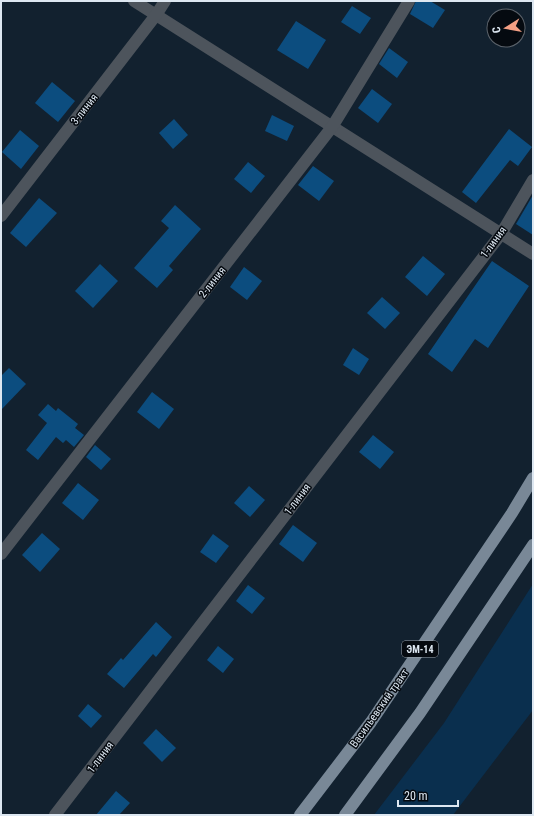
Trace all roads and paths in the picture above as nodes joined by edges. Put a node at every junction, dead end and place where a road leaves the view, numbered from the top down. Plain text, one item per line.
1 (134, 1) edge
2 (165, 1) edge
3 (409, 1) edge
4 (156, 15) junction
5 (332, 127) junction
6 (533, 180) edge
7 (1, 216) edge
8 (501, 234) junction
9 (533, 254) edge
10 (533, 478) edge
11 (533, 545) edge
12 (1, 554) edge
13 (55, 815) edge
14 (300, 815) edge
15 (345, 815) edge

1 - 4 street
2 - 4 street, 3-линия
3 - 5 street, 2-линия
4 - 5 street
4 - 7 street, 3-линия
5 - 8 street
5 - 12 street, 2-линия
6 - 8 street, 1-линия
8 - 9 street
8 - 13 street, 1-линия
10 - 14 main road, Васильевский тракт / ЭМ-14
11 - 15 main road

